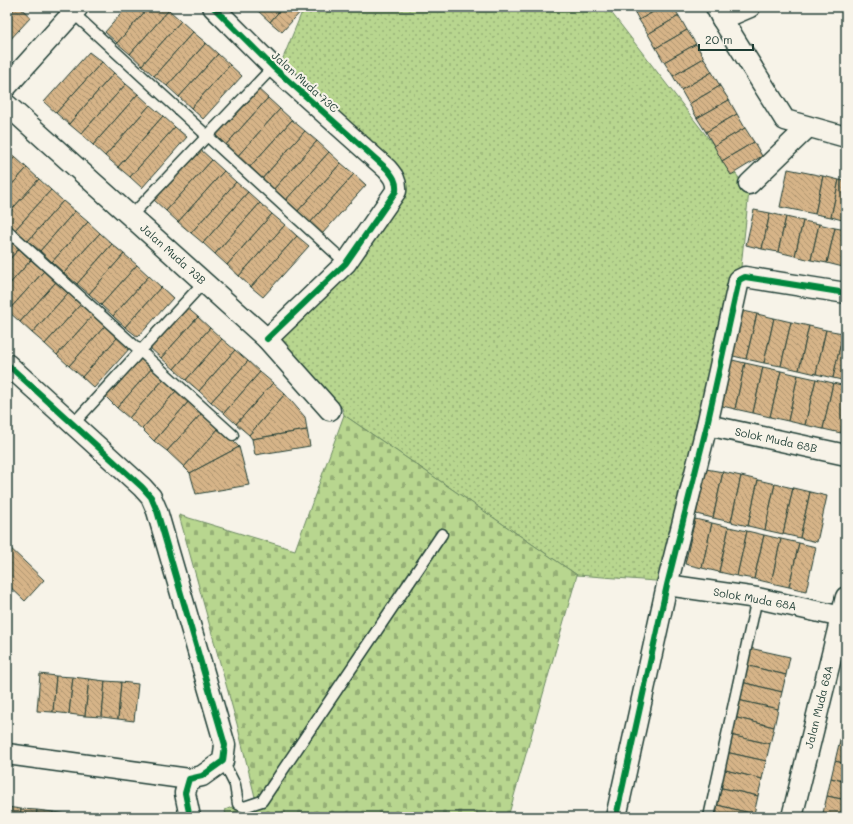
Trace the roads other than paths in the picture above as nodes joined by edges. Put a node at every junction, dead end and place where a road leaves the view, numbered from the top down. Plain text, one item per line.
1 (213, 7) edge
2 (750, 7) edge
3 (72, 9) edge
4 (719, 13) edge
5 (273, 67) junction
6 (7, 86) edge
7 (7, 105) edge
8 (808, 127) junction
9 (208, 136) junction
10 (846, 137) edge
11 (749, 184) dead end
12 (131, 216) junction
13 (7, 230) edge
14 (346, 263) junction
15 (204, 282) junction
16 (846, 293) edge
17 (267, 339) junction
18 (140, 351) junction
19 (7, 364) edge
20 (330, 410) dead end
21 (73, 424) junction
22 (707, 424) junction
23 (233, 435) dead end
24 (846, 455) edge
25 (442, 534) dead end
26 (667, 585) junction
27 (846, 597) edge
28 (757, 598) junction
29 (842, 617) junction
30 (7, 754) edge
31 (223, 761) junction
32 (189, 779) junction
33 (190, 817) edge
34 (616, 817) edge
35 (709, 817) edge
36 (792, 817) edge

1 - 5 street, Jalan Muda 73C
2 - 4 street
3 - 6 street
3 - 9 lane
4 - 8 street
5 - 9 lane
5 - 14 street, Jalan Muda 73C
7 - 12 street, Jalan Muda 73B
8 - 10 street
8 - 11 street
9 - 12 lane
9 - 14 lane
12 - 15 street, Jalan Muda 73B
13 - 18 lane
14 - 17 street, Jalan Muda 73C
15 - 17 street, Jalan Muda 73B
15 - 18 lane
16 - 22 street
17 - 20 street, Jalan Muda 73B
18 - 21 lane
18 - 23 lane
19 - 21 street
21 - 31 street
22 - 24 street, Solok Muda 68B
22 - 26 street
25 - 31 lane
26 - 28 street, Solok Muda 68A
26 - 34 street
27 - 29 street, Jalan Muda 68A
28 - 29 street, Solok Muda 68A
28 - 35 lane
29 - 36 street, Jalan Muda 68A
30 - 32 street
31 - 32 street
32 - 33 street

